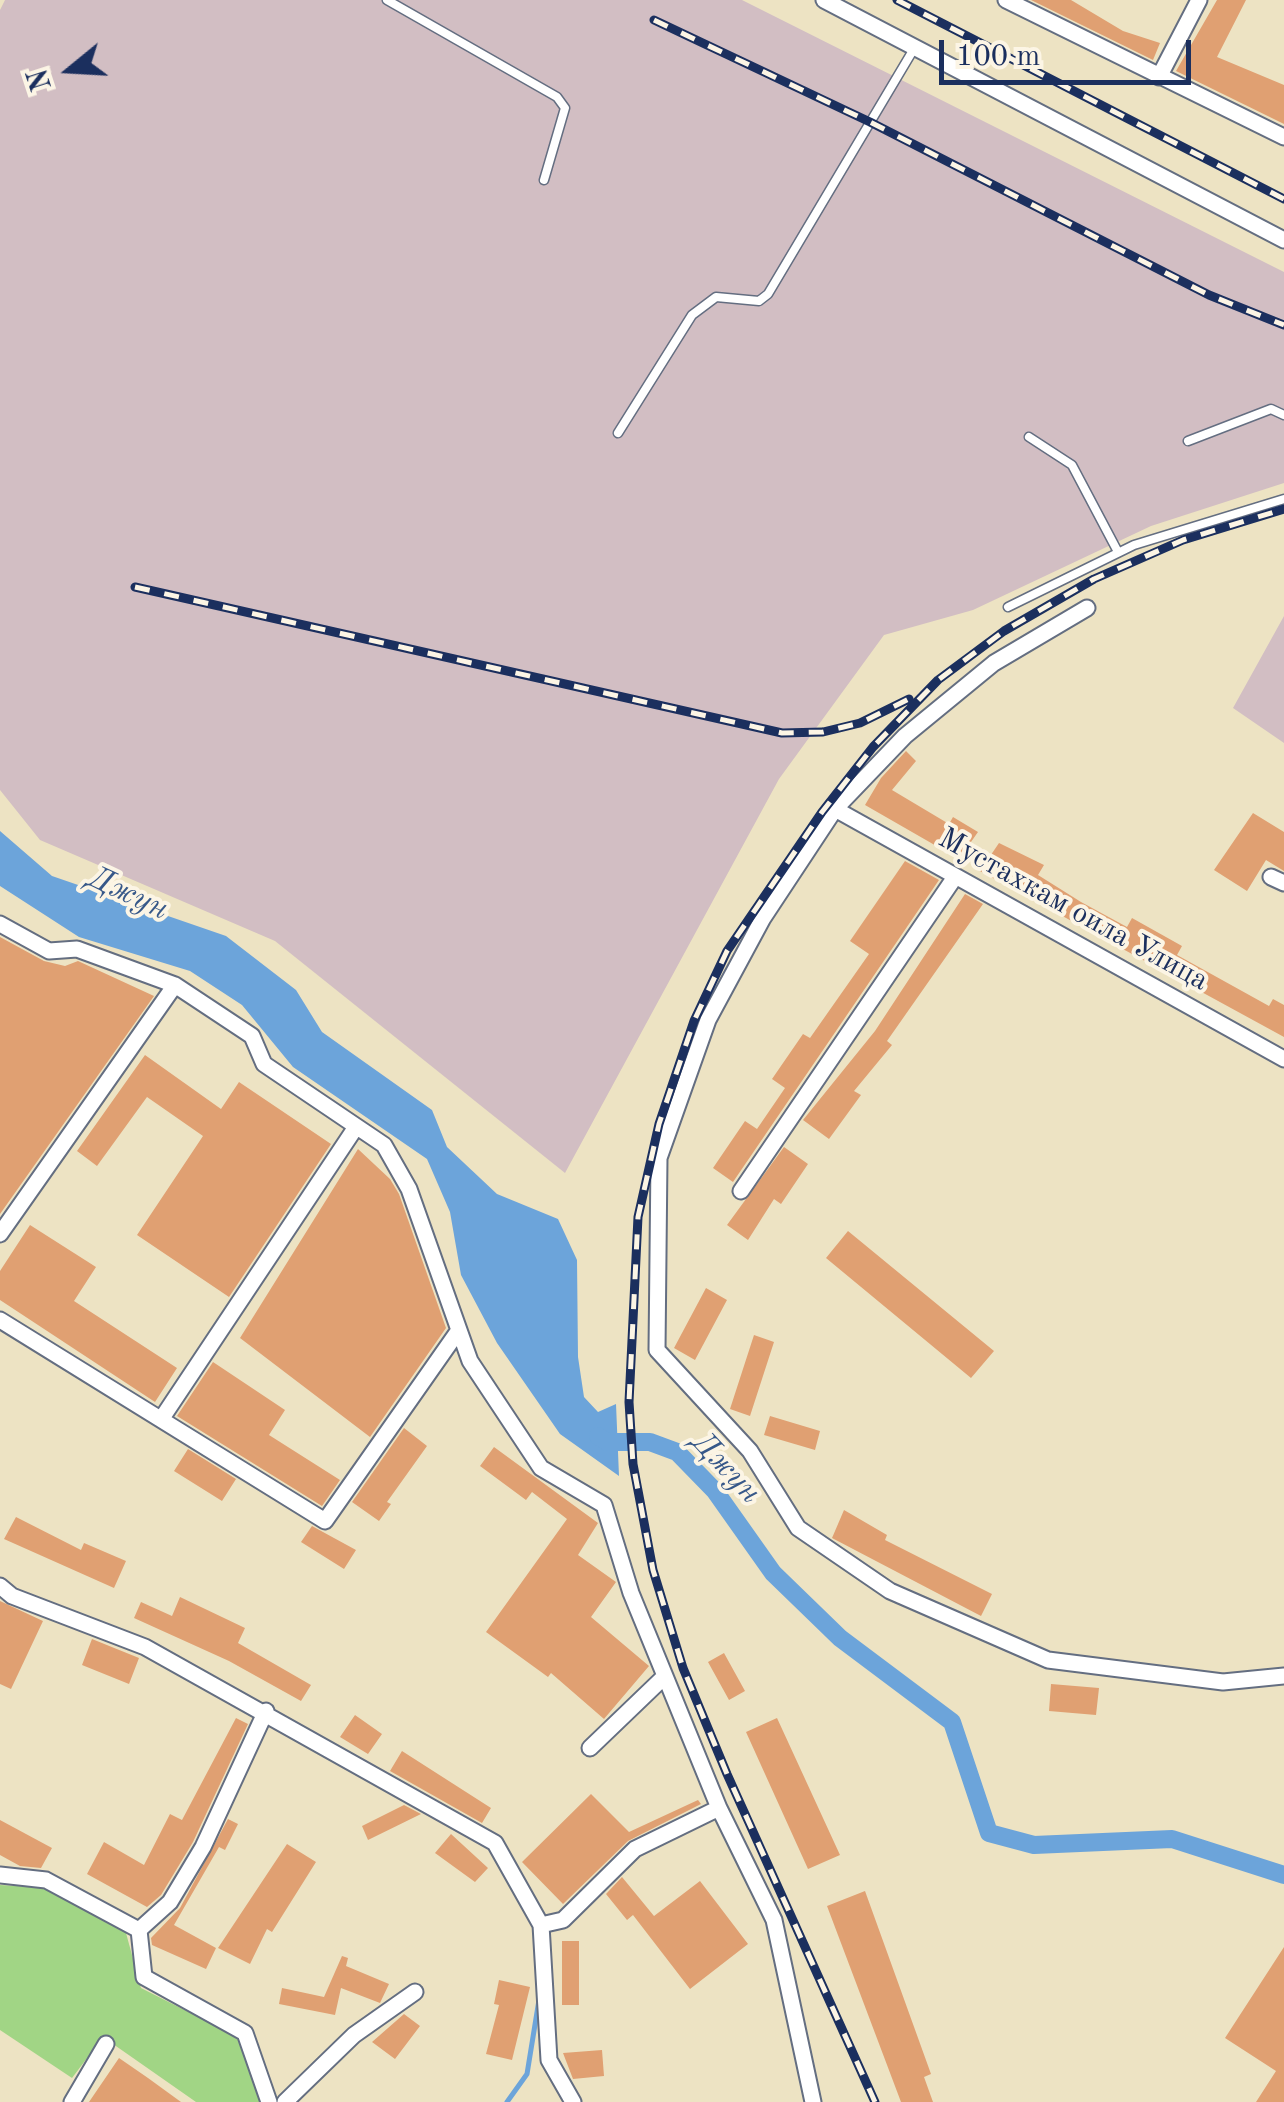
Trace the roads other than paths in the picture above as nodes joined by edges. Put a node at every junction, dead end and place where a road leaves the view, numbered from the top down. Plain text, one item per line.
1 (386, 0) edge
2 (824, 0) edge
3 (1006, 0) edge
4 (1199, 0) edge
5 (915, 48) junction
6 (1158, 77) junction
7 (1284, 137) edge
8 (544, 180) dead end
9 (1284, 240) edge
10 (1284, 415) edge
11 (618, 433) dead end
12 (1029, 437) dead end
13 (1188, 441) dead end
14 (1284, 499) edge
15 (1118, 552) junction
16 (1008, 608) dead end
17 (1087, 608) dead end
18 (835, 809) junction
19 (955, 877) junction
20 (0, 924) edge
21 (175, 985) junction
22 (1284, 1059) edge
23 (356, 1127) junction
24 (741, 1192) dead end
25 (0, 1234) edge
26 (0, 1320) edge
27 (459, 1330) junction
28 (162, 1418) junction
29 (0, 1586) edge
30 (664, 1676) junction
31 (1284, 1676) edge
32 (266, 1711) junction
33 (590, 1748) dead end
34 (719, 1808) junction
35 (0, 1875) edge
36 (541, 1925) junction
37 (139, 1930) junction
38 (415, 1992) dead end
39 (106, 2044) dead end
40 (72, 2102) edge
41 (270, 2102) edge
42 (284, 2102) edge
43 (573, 2102) edge
44 (813, 2102) edge

1 - 8 lane
2 - 5 street
3 - 6 street
4 - 6 street
5 - 9 street
5 - 11 lane
6 - 7 street
10 - 13 lane
12 - 15 lane
14 - 15 lane
15 - 16 lane
17 - 18 street
18 - 19 street, Мустахкам оила Улица
18 - 31 street
19 - 22 street, Мустахкам оила Улица
19 - 24 street
20 - 21 street
21 - 23 street
21 - 25 street
23 - 27 street
23 - 28 street
26 - 28 street
27 - 28 street
27 - 30 street
29 - 32 street
30 - 33 street
30 - 34 street
32 - 36 street
32 - 37 street
34 - 36 street
34 - 44 street
35 - 37 street
36 - 43 street
37 - 41 street
38 - 42 street
39 - 40 street

